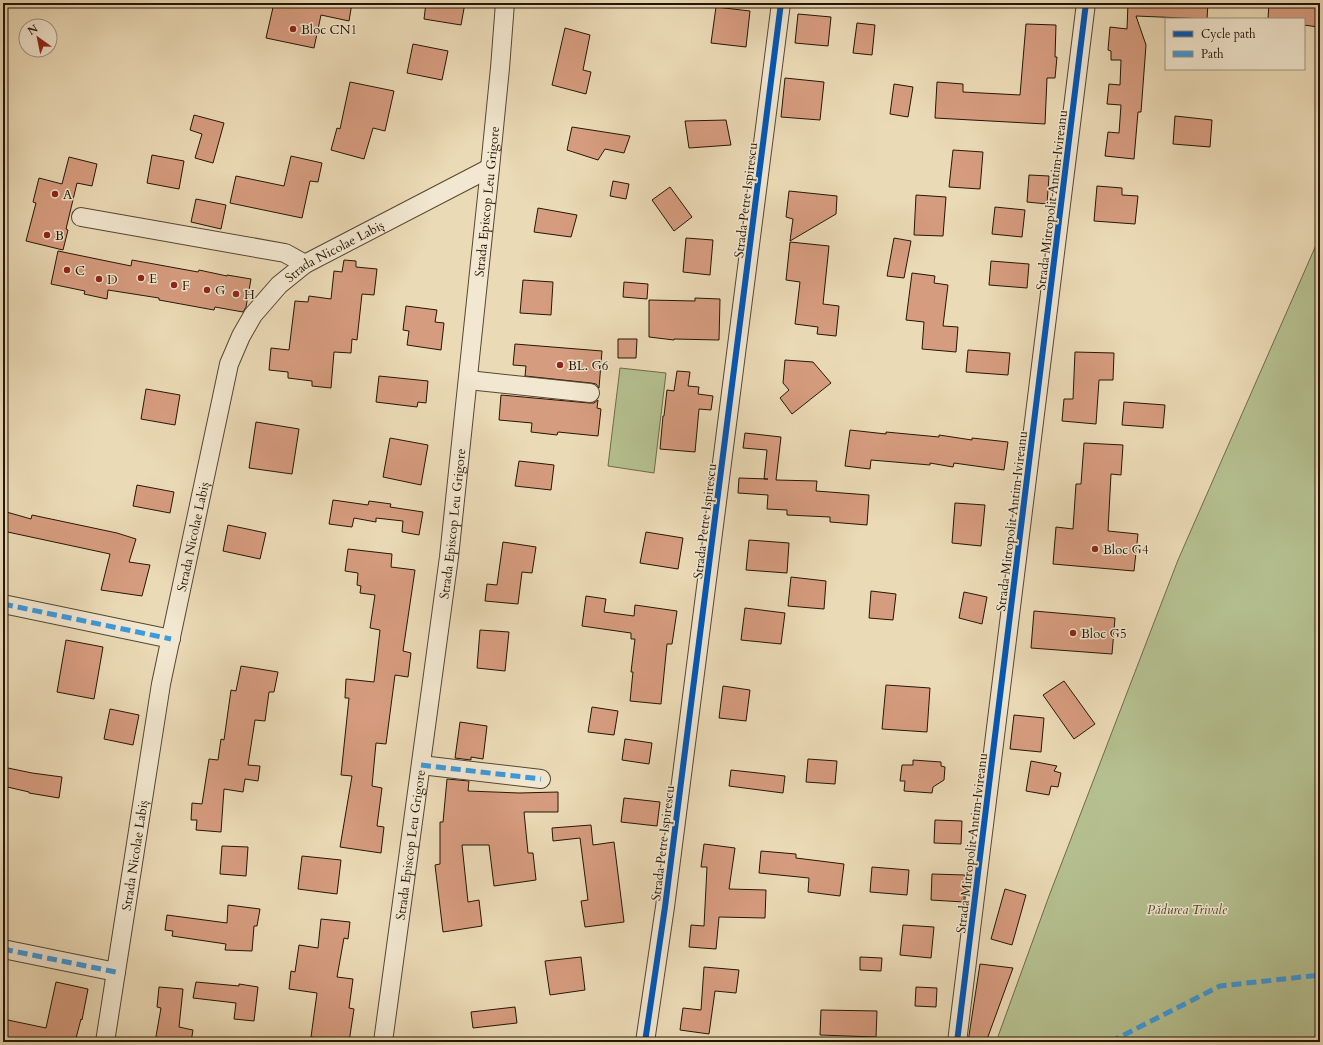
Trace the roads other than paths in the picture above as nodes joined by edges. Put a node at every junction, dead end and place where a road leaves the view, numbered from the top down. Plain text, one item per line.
1 (505, 3) edge
2 (781, 3) edge
3 (1086, 3) edge
4 (490, 168) junction
5 (81, 217) dead end
6 (305, 264) junction
7 (468, 380) junction
8 (590, 393) dead end
9 (3, 604) edge
10 (171, 639) junction
11 (421, 765) junction
12 (541, 779) dead end
13 (3, 949) edge
14 (116, 972) junction
15 (105, 1042) edge
16 (383, 1042) edge
17 (645, 1042) edge
18 (957, 1042) edge

1 - 4 street, Strada Episcop Leu Grigore
2 - 17 street, Strada Petre Ispirescu
3 - 18 street, Strada Mitropolit Antim Ivireanu
4 - 6 street, Strada Nicolae Labiș
4 - 7 street, Strada Episcop Leu Grigore
5 - 6 street
6 - 10 street, Strada Nicolae Labiș
7 - 8 street
7 - 11 street, Strada Episcop Leu Grigore
9 - 10 street
10 - 14 street, Strada Nicolae Labiș
11 - 12 street
11 - 16 street, Strada Episcop Leu Grigore
13 - 14 street
14 - 15 street, Strada Nicolae Labiș

